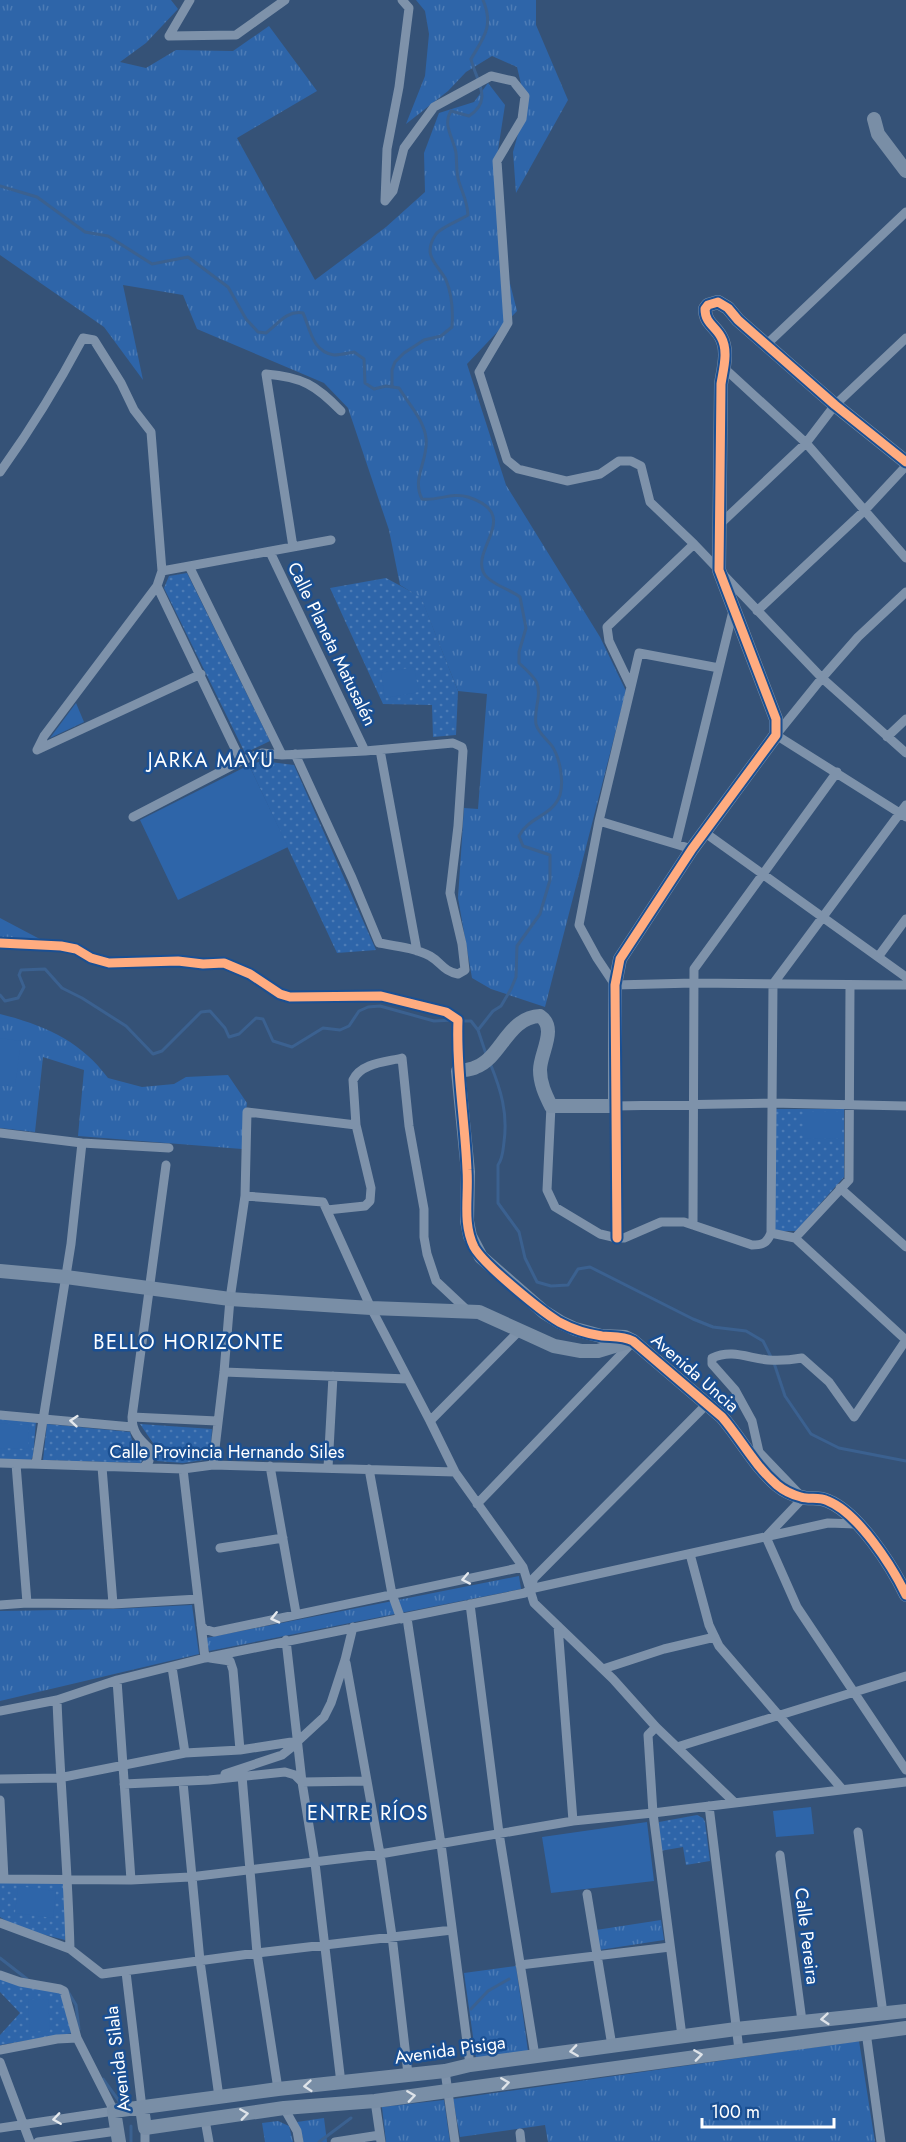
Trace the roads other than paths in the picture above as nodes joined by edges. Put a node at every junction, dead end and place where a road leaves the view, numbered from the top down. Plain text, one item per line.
1 (190, 0) edge
2 (285, 0) edge
3 (402, 0) edge
4 (874, 119) dead end
5 (906, 171) edge
6 (906, 212) edge
7 (906, 338) edge
8 (766, 344) junction
9 (723, 367) junction
10 (835, 405) junction
11 (341, 411) dead end
12 (806, 443) junction
13 (906, 464) edge
14 (0, 472) edge
15 (864, 511) junction
16 (718, 525) junction
17 (331, 540) dead end
18 (694, 544) junction
19 (293, 547) junction
20 (270, 552) junction
21 (906, 558) edge
22 (189, 566) junction
23 (719, 570) junction
24 (162, 571) junction
25 (157, 586) junction
26 (906, 592) edge
27 (733, 611) junction
28 (757, 612) junction
29 (719, 668) junction
30 (201, 674) junction
31 (822, 678) junction
32 (631, 687) junction
33 (906, 719) edge
34 (776, 735) junction
35 (887, 737) junction
36 (380, 750) junction
37 (365, 751) junction
38 (906, 753) edge
39 (295, 754) junction
40 (282, 755) junction
41 (242, 761) junction
42 (837, 772) junction
43 (906, 805) edge
44 (903, 815) edge
45 (133, 817) dead end
46 (599, 821) junction
47 (704, 832) junction
48 (676, 844) junction
49 (692, 849) junction
50 (762, 874) junction
51 (822, 917) junction
52 (906, 919) edge
53 (0, 943) edge
54 (417, 951) junction
55 (878, 957) junction
56 (906, 977) edge
57 (694, 983) junction
58 (773, 984) junction
59 (615, 985) junction
60 (850, 986) junction
61 (906, 986) edge
62 (458, 1071) junction
63 (772, 1103) junction
64 (849, 1103) junction
65 (693, 1105) junction
66 (551, 1106) junction
67 (615, 1106) junction
68 (906, 1106) edge
69 (356, 1125) junction
70 (0, 1133) edge
71 (82, 1143) junction
72 (169, 1148) dead end
73 (166, 1165) dead end
74 (840, 1188) junction
75 (245, 1196) junction
76 (327, 1210) junction
77 (693, 1225) junction
78 (771, 1233) junction
79 (617, 1238) junction
80 (795, 1238) junction
81 (906, 1246) edge
82 (0, 1271) edge
83 (66, 1277) junction
84 (150, 1290) junction
85 (230, 1299) junction
86 (371, 1308) junction
87 (468, 1311) junction
88 (520, 1330) junction
89 (633, 1341) junction
90 (224, 1372) junction
91 (333, 1376) junction
92 (408, 1379) junction
93 (706, 1405) junction
94 (0, 1415) edge
95 (42, 1419) junction
96 (217, 1421) junction
97 (430, 1421) junction
98 (132, 1422) junction
99 (0, 1463) edge
100 (16, 1464) junction
101 (36, 1464) junction
102 (213, 1465) junction
103 (270, 1466) junction
104 (102, 1467) junction
105 (144, 1467) junction
106 (328, 1468) junction
107 (183, 1469) junction
108 (369, 1469) junction
109 (454, 1472) junction
110 (803, 1498) junction
111 (477, 1504) junction
112 (857, 1524) junction
113 (766, 1537) junction
114 (283, 1538) junction
115 (220, 1548) dead end
116 (690, 1554) junction
117 (523, 1567) junction
118 (528, 1591) junction
119 (392, 1594) junction
120 (906, 1595) edge
121 (198, 1599) junction
122 (27, 1603) junction
123 (113, 1604) junction
124 (470, 1604) junction
125 (0, 1605) edge
126 (296, 1613) junction
127 (404, 1618) junction
128 (201, 1625) junction
129 (558, 1626) junction
130 (353, 1627) junction
131 (715, 1637) junction
132 (286, 1640) junction
133 (205, 1658) junction
134 (345, 1660) junction
135 (172, 1667) junction
136 (603, 1669) junction
137 (906, 1676) edge
138 (117, 1680) junction
139 (854, 1692) junction
140 (57, 1700) junction
141 (0, 1711) edge
142 (779, 1715) junction
143 (656, 1727) junction
144 (298, 1741) junction
145 (677, 1748) junction
146 (240, 1750) junction
147 (185, 1753) junction
148 (122, 1765) junction
149 (906, 1770) edge
150 (242, 1776) junction
151 (59, 1778) junction
152 (0, 1779) edge
153 (208, 1780) junction
154 (366, 1780) junction
155 (183, 1782) junction
156 (302, 1782) junction
157 (906, 1782) edge
158 (124, 1784) junction
159 (842, 1789) junction
160 (0, 1800) edge
161 (734, 1802) junction
162 (709, 1806) junction
163 (653, 1813) junction
164 (573, 1821) junction
165 (858, 1832) dead end
166 (499, 1833) junction
167 (441, 1844) junction
168 (380, 1854) junction
169 (780, 1855) dead end
170 (315, 1863) junction
171 (250, 1870) junction
172 (190, 1877) junction
173 (2, 1879) edge
174 (69, 1880) junction
175 (131, 1880) junction
176 (587, 1894) dead end
177 (0, 1923) edge
178 (452, 1930) junction
179 (392, 1936) junction
180 (324, 1946) junction
181 (670, 1947) junction
182 (70, 1949) junction
183 (257, 1953) junction
184 (597, 1956) junction
185 (200, 1961) junction
186 (520, 1965) junction
187 (126, 1972) junction
188 (0, 1975) edge
189 (906, 2010) edge
190 (883, 2013) junction
191 (802, 2021) junction
192 (906, 2028) edge
193 (736, 2029) junction
194 (866, 2032) junction
195 (682, 2036) junction
196 (77, 2038) junction
197 (612, 2046) junction
198 (0, 2050) edge
199 (739, 2050) junction
200 (535, 2056) junction
201 (0, 2062) edge
202 (470, 2065) junction
203 (445, 2071) junction
204 (408, 2074) junction
205 (341, 2083) junction
206 (278, 2089) junction
207 (447, 2091) junction
208 (219, 2097) junction
209 (375, 2101) junction
210 (142, 2108) junction
211 (284, 2108) junction
212 (114, 2111) junction
213 (205, 2120) junction
214 (22, 2124) junction
215 (0, 2127) edge
216 (145, 2135) edge
217 (118, 2136) edge
218 (380, 2139) edge
219 (30, 2142) edge
220 (38, 2142) edge
221 (209, 2142) edge
222 (298, 2142) edge
223 (335, 2142) edge
224 (455, 2142) edge
225 (881, 2142) edge

1 - 2 street
3 - 18 street
4 - 5 street
6 - 8 street
7 - 10 street
8 - 9 street
8 - 10 street
9 - 12 street
9 - 16 street
10 - 12 street
10 - 13 street
11 - 19 street, Calle Planeta Matusalén
12 - 15 street
12 - 16 street
13 - 15 street
14 - 24 street
15 - 21 street
15 - 28 street
16 - 23 street
17 - 19 street
18 - 23 street
18 - 32 street
19 - 20 street
20 - 22 street
20 - 37 street, Calle Planeta Matusalén
22 - 24 street
22 - 40 street
23 - 27 street
23 - 28 street
24 - 25 street
25 - 30 street
25 - 30 street
26 - 31 street
27 - 29 street
27 - 34 street
28 - 31 street
29 - 32 street
29 - 48 street
30 - 41 street
31 - 34 street
31 - 35 street
32 - 46 street
33 - 35 street
34 - 42 street
34 - 47 street
35 - 38 street
36 - 37 street
36 - 54 street, Calle Planeta Matusalén
36 - 54 street
37 - 39 street
39 - 40 street
39 - 54 street
40 - 41 street
41 - 45 street
42 - 44 street
42 - 50 street
43 - 44 street
44 - 51 street
46 - 48 street
46 - 59 street
47 - 49 street
47 - 50 street
48 - 49 street
49 - 59 street
50 - 51 street
50 - 57 street
51 - 55 street
51 - 58 street
52 - 55 street
53 - 62 street
55 - 56 street
57 - 58 street
57 - 59 street
57 - 65 street
58 - 60 street
58 - 63 street
59 - 67 street
60 - 61 street
60 - 64 street
62 - 66 street
62 - 89 street, Avenida Uncia
63 - 64 street
63 - 65 street
63 - 78 street
64 - 68 street
64 - 74 street
65 - 67 street
65 - 77 street
66 - 67 street
66 - 79 street
67 - 79 street
69 - 75 street
69 - 76 street
69 - 87 street
70 - 71 street
71 - 72 street
71 - 83 street
73 - 84 street
74 - 80 street
74 - 81 street
75 - 76 street
75 - 85 street
76 - 86 street
77 - 78 street
77 - 79 street
78 - 80 street
80 - 110 street
82 - 83 street
83 - 84 street
83 - 95 street
84 - 85 street
84 - 98 street
85 - 86 street
85 - 90 street
86 - 87 street
86 - 92 street
87 - 88 street
88 - 89 street
88 - 97 street
89 - 93 street, Avenida Uncia
89 - 111 street
90 - 91 street
90 - 96 street
91 - 92 street
91 - 106 street
92 - 97 street
93 - 110 street, Avenida Uncia
93 - 118 street
94 - 95 street
98 -> 95 street
95 - 101 street
96 - 98 street
96 - 102 street
97 - 109 street
98 - 105 street
99 - 100 street, Calle Provincia Hernando Siles
100 - 101 street, Calle Provincia Hernando Siles
100 - 122 street
101 - 104 street, Calle Provincia Hernando Siles
102 - 103 street, Calle Provincia Hernando Siles
102 - 107 street, Calle Provincia Hernando Siles
103 - 106 street, Calle Provincia Hernando Siles
103 - 114 street
104 - 105 street, Calle Provincia Hernando Siles
104 - 123 street
105 - 107 street, Calle Provincia Hernando Siles
106 - 108 street, Calle Provincia Hernando Siles
107 - 121 street
108 - 109 street, Calle Provincia Hernando Siles
108 - 119 street
109 - 111 street
110 - 112 street, Avenida Uncia
110 - 113 street
111 - 117 street
112 - 113 street
112 - 120 street, Avenida Uncia
113 - 116 street
113 - 139 street
114 - 115 street
114 - 126 street
116 - 118 street
116 - 131 street
117 - 118 street
117 -> 119 street
118 - 124 street
118 - 129 street
119 - 126 street
119 - 127 street
121 - 123 street
121 - 128 street
122 - 123 street
122 - 125 street
124 - 127 street
124 - 166 street
126 -> 128 street
127 - 130 street
127 - 167 street
128 - 133 street
129 - 136 street
129 - 164 street
130 - 132 street
130 - 134 street
131 - 136 street
131 - 142 street
132 - 133 street
132 - 144 street
133 - 135 street
133 - 146 street
134 - 144 street
134 - 154 street
135 - 138 street
135 - 147 street
136 - 143 street
137 - 139 street
138 - 140 street
138 - 148 street
139 - 142 street
139 - 149 street
140 - 141 street
140 - 151 street
142 - 145 street
142 - 159 street
143 - 145 street
143 - 163 street
144 - 146 street
144 - 153 street
144 - 156 street
145 - 161 street
146 - 147 street
147 - 148 street
148 - 151 street
148 - 158 street
150 - 153 street
150 - 156 street
150 - 171 street
151 - 152 street
151 - 174 street
153 - 155 street
154 - 156 street
154 - 168 street
155 - 158 street
155 - 172 street
156 - 170 street
157 - 159 street
158 - 175 street
159 - 161 street
160 - 173 street
161 - 162 street
162 - 163 street
162 - 193 street
163 - 164 street
163 - 181 street
164 - 166 street
165 - 190 street
166 - 167 street
166 - 186 street
167 - 168 street
167 - 178 street
168 - 170 street
168 - 179 street
169 - 191 street, Calle Pereira
170 - 171 street
170 - 180 street
171 - 172 street
171 - 183 street
172 - 175 street
172 - 185 street
173 - 174 street
174 - 175 street
174 - 182 street
176 - 184 street
177 - 182 street
178 - 179 street
178 - 202 street
179 - 180 street
179 - 204 street
180 - 183 street
180 - 205 street
181 - 184 street
181 - 195 street
182 - 187 street
183 - 185 street
183 - 206 street
184 - 186 street
184 - 197 street
185 - 187 street
185 - 208 street
186 - 200 street
187 - 210 street, Avenida Silala
188 - 196 street, Avenida Silala
189 - 190 street, Avenida Pisiga
190 -> 191 street, Avenida Pisiga
191 - 193 street, Avenida Pisiga
192 - 194 street
193 - 195 street, Avenida Pisiga
193 - 199 street
194 - 199 street
194 - 225 street
195 - 197 street, Avenida Pisiga
196 - 198 street
196 - 212 street, Avenida Silala
197 -> 200 street, Avenida Pisiga
207 -> 199 street
200 - 202 street, Avenida Pisiga
201 - 214 street
202 - 203 street, Avenida Pisiga
203 - 204 street, Avenida Pisiga
203 - 207 street
204 - 205 street, Avenida Pisiga
205 -> 206 street, Avenida Pisiga
206 - 208 street, Avenida Pisiga
209 -> 207 street
207 - 224 street
208 - 210 street, Avenida Pisiga
209 - 211 street
209 - 218 street
210 - 212 street, Avenida Pisiga
210 - 216 street, Avenida Silala
213 -> 211 street
211 - 222 street
212 -> 214 street, Avenida Pisiga
212 - 217 street, Avenida Silala
213 - 216 street
213 - 221 street
214 - 215 street, Avenida Pisiga
214 - 219 street
217 - 220 street
218 - 223 street

